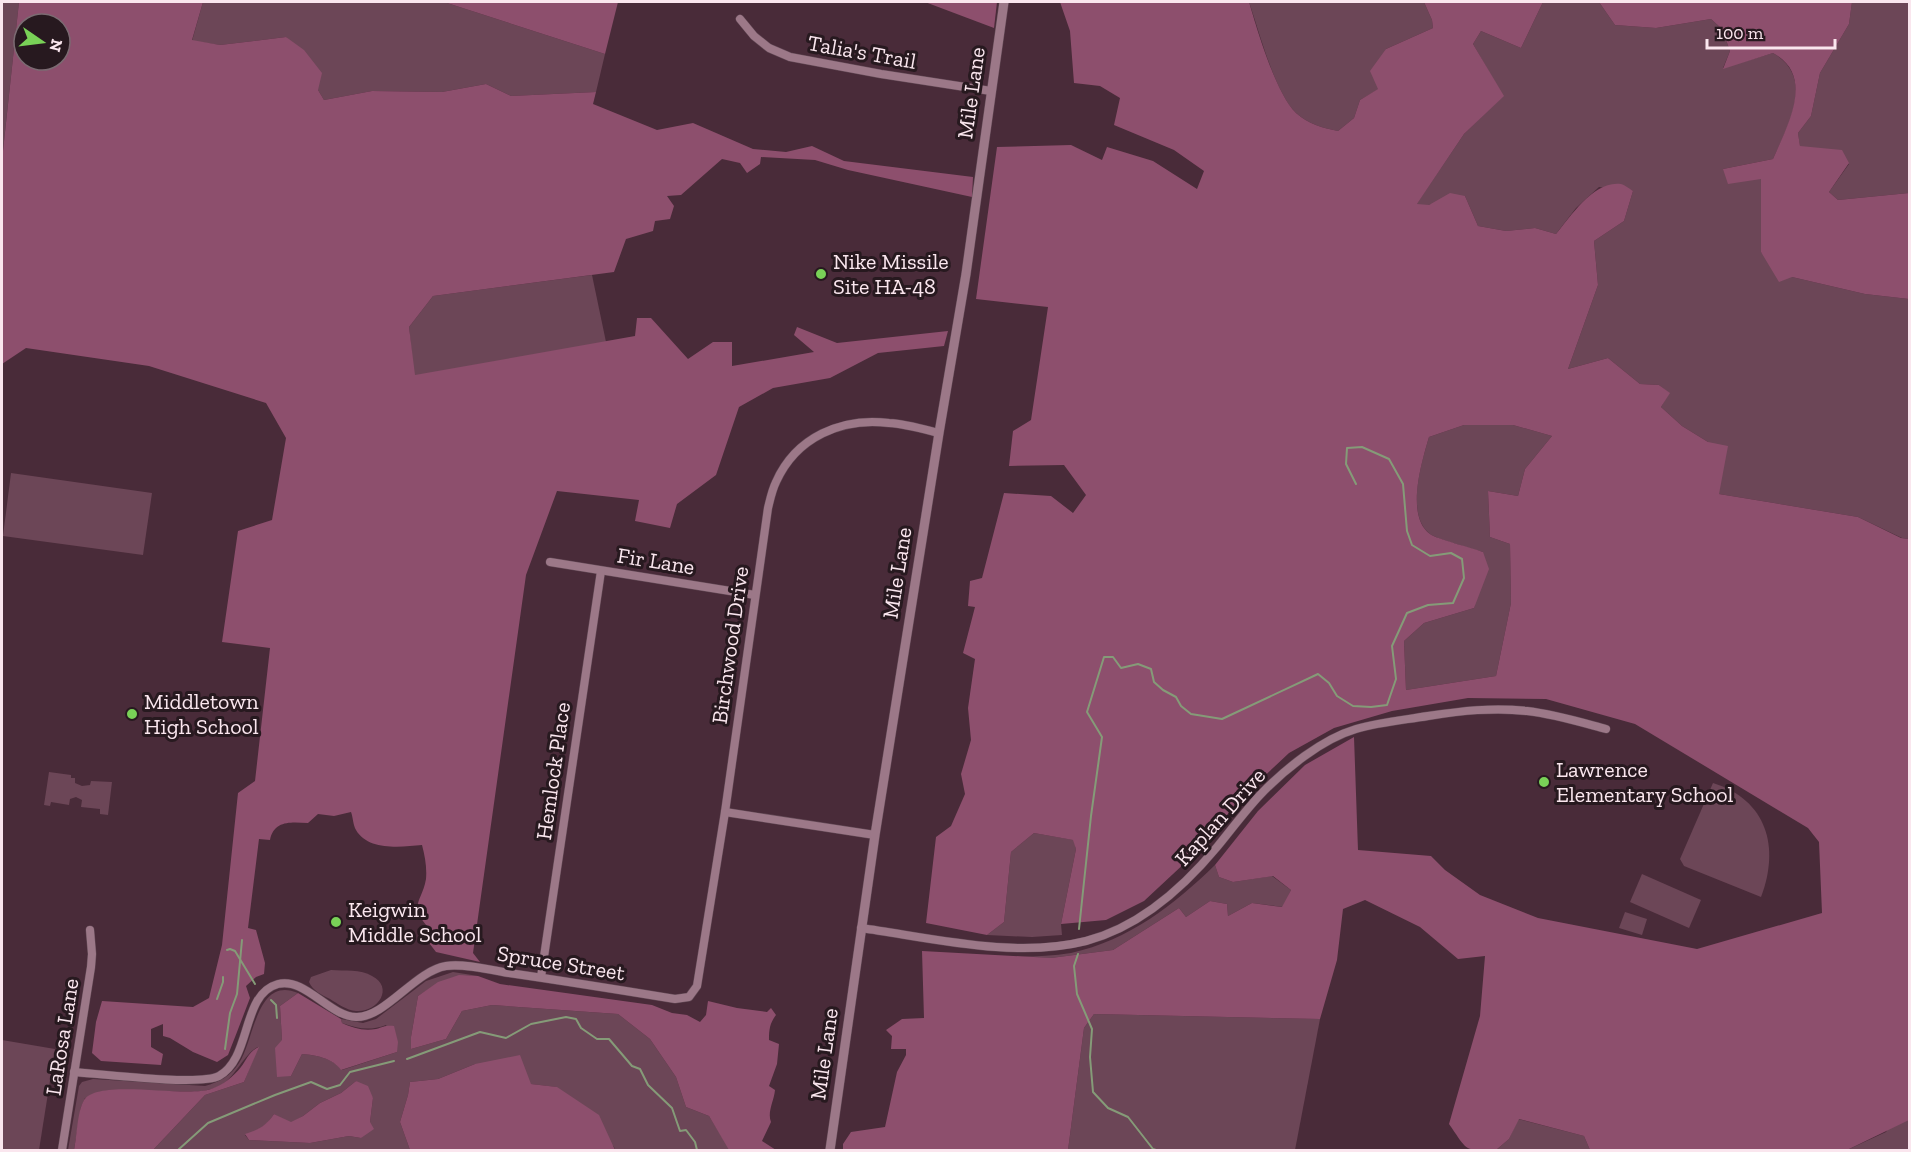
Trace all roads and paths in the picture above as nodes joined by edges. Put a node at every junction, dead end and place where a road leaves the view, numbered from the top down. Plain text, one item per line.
1 (1004, 2) edge
2 (740, 19) dead end
3 (991, 92) junction
4 (939, 433) junction
5 (550, 562) dead end
6 (601, 571) junction
7 (755, 595) junction
8 (1606, 729) dead end
9 (725, 812) junction
10 (875, 835) junction
11 (861, 928) junction
12 (90, 930) dead end
13 (541, 977) junction
14 (689, 997) joint
15 (74, 1072) junction
16 (62, 1150) edge
17 (830, 1150) edge

1 - 3 street, Mile Lane
2 - 3 street, Talia's Trail
3 - 4 street, Mile Lane
4 - 7 street, Birchwood Drive
4 - 10 street, Mile Lane
5 - 6 street, Fir Lane
6 - 7 street, Fir Lane
6 - 13 street, Hemlock Place
7 - 9 street, Birchwood Drive
8 - 11 street, Kaplan Drive
9 - 10 street
9 - 14 street, Birchwood Drive
10 - 11 street, Mile Lane
11 - 17 street, Mile Lane
12 - 15 street, LaRosa Lane
13 - 14 street, Spruce Street
13 - 15 street, Spruce Street
15 - 16 street, LaRosa Lane

